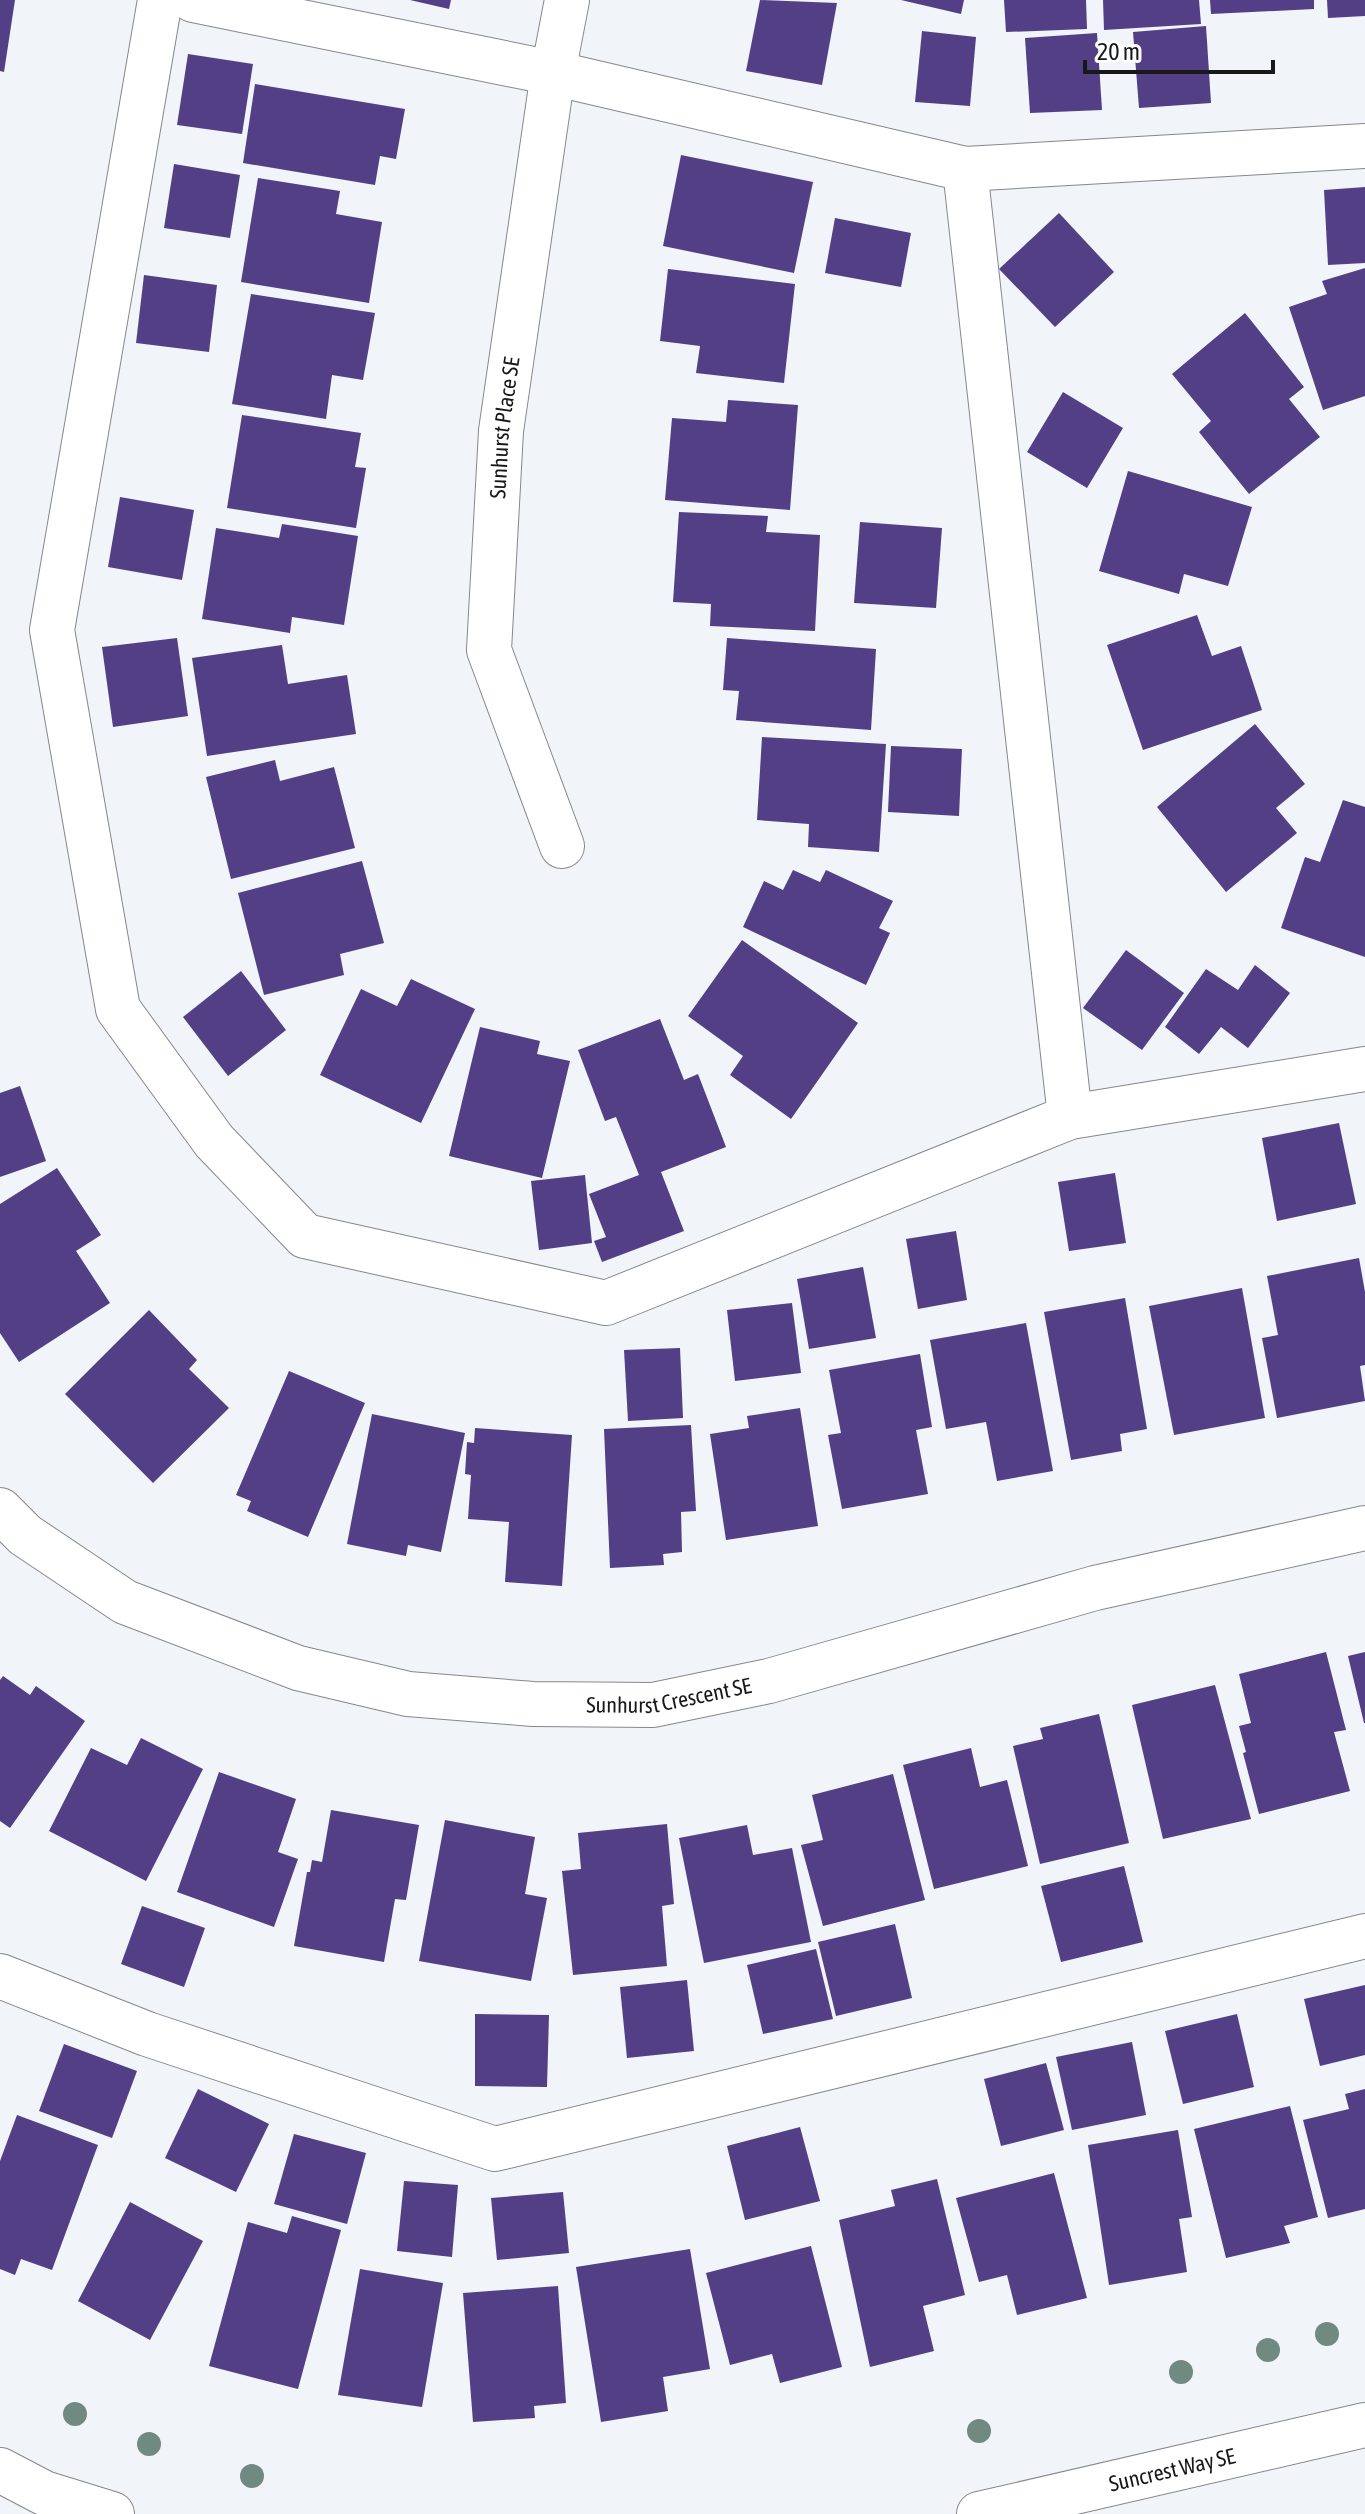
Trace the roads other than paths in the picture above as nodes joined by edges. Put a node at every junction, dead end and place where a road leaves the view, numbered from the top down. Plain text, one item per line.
1 (160, 0) edge
2 (193, 0) edge
3 (567, 0) edge
4 (553, 73) junction
5 (1365, 146) edge
6 (965, 169) junction
7 (562, 846) dead end
8 (1365, 1069) edge
9 (1070, 1117) junction
10 (0, 1510) edge
11 (1365, 1528) edge
12 (1365, 1936) edge
13 (0, 1976) edge
14 (1365, 2425) edge
15 (0, 2470) edge
16 (42, 2504) edge
17 (112, 2514) edge
18 (979, 2514) edge

1 - 9 street
2 - 4 street
3 - 4 street, Sunhurst Place SE
4 - 6 street
4 - 7 street, Sunhurst Place SE
5 - 6 street
6 - 9 street
8 - 9 street
10 - 11 street, Sunhurst Crescent SE
12 - 13 street
14 - 18 street, Suncrest Way SE
15 - 16 street
16 - 17 street

